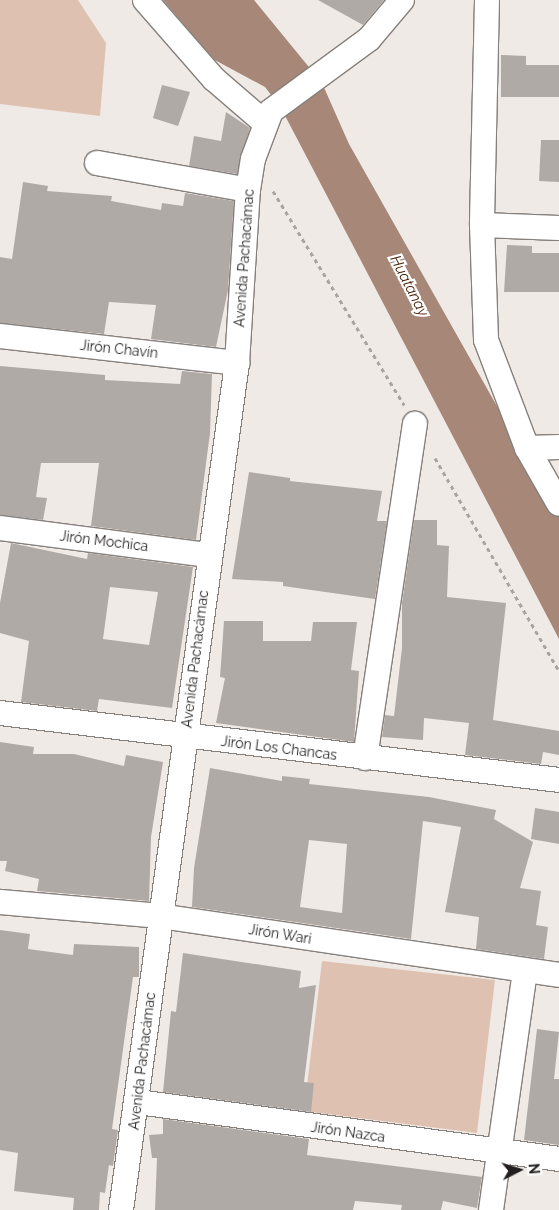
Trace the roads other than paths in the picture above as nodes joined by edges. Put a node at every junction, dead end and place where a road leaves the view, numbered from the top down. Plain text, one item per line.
1 (145, 0) edge
2 (402, 0) edge
3 (487, 0) edge
4 (268, 117) junction
5 (97, 163) dead end
6 (248, 190) junction
7 (482, 225) junction
8 (559, 228) edge
9 (0, 336) edge
10 (237, 363) junction
11 (415, 424) dead end
12 (559, 447) edge
13 (527, 448) junction
14 (559, 504) edge
15 (0, 528) edge
16 (208, 555) junction
17 (0, 713) edge
18 (186, 737) junction
19 (365, 758) junction
20 (559, 780) edge
21 (0, 902) edge
22 (160, 916) junction
23 (525, 972) junction
24 (559, 975) edge
25 (138, 1102) junction
26 (497, 1151) junction
27 (559, 1159) edge
28 (121, 1210) edge
29 (491, 1210) edge

1 - 4 street
2 - 4 street
3 - 7 street
4 - 6 street, Avenida Pachacámac
5 - 6 street
6 - 10 street, Avenida Pachacámac
7 - 8 street
7 - 13 street
9 - 10 street, Jirón Chavín
10 - 16 street, Avenida Pachacámac
11 - 19 street
12 - 13 street
13 - 14 street
15 - 16 street, Jirón Mochica
16 - 18 street, Avenida Pachacámac
17 - 18 street, Jirón Los Chancas
18 - 19 street, Jirón Los Chancas
18 - 22 street, Avenida Pachacámac
19 - 20 street, Jirón Los Chancas
21 - 22 street, Jirón Wari
22 - 23 street, Jirón Wari
22 - 25 street, Avenida Pachacámac
23 - 24 street, Jirón Wari
23 - 26 street
25 - 26 street, Jirón Nazca
25 - 28 street, Avenida Pachacámac
26 - 27 street, Jirón Nazca
26 - 29 street

